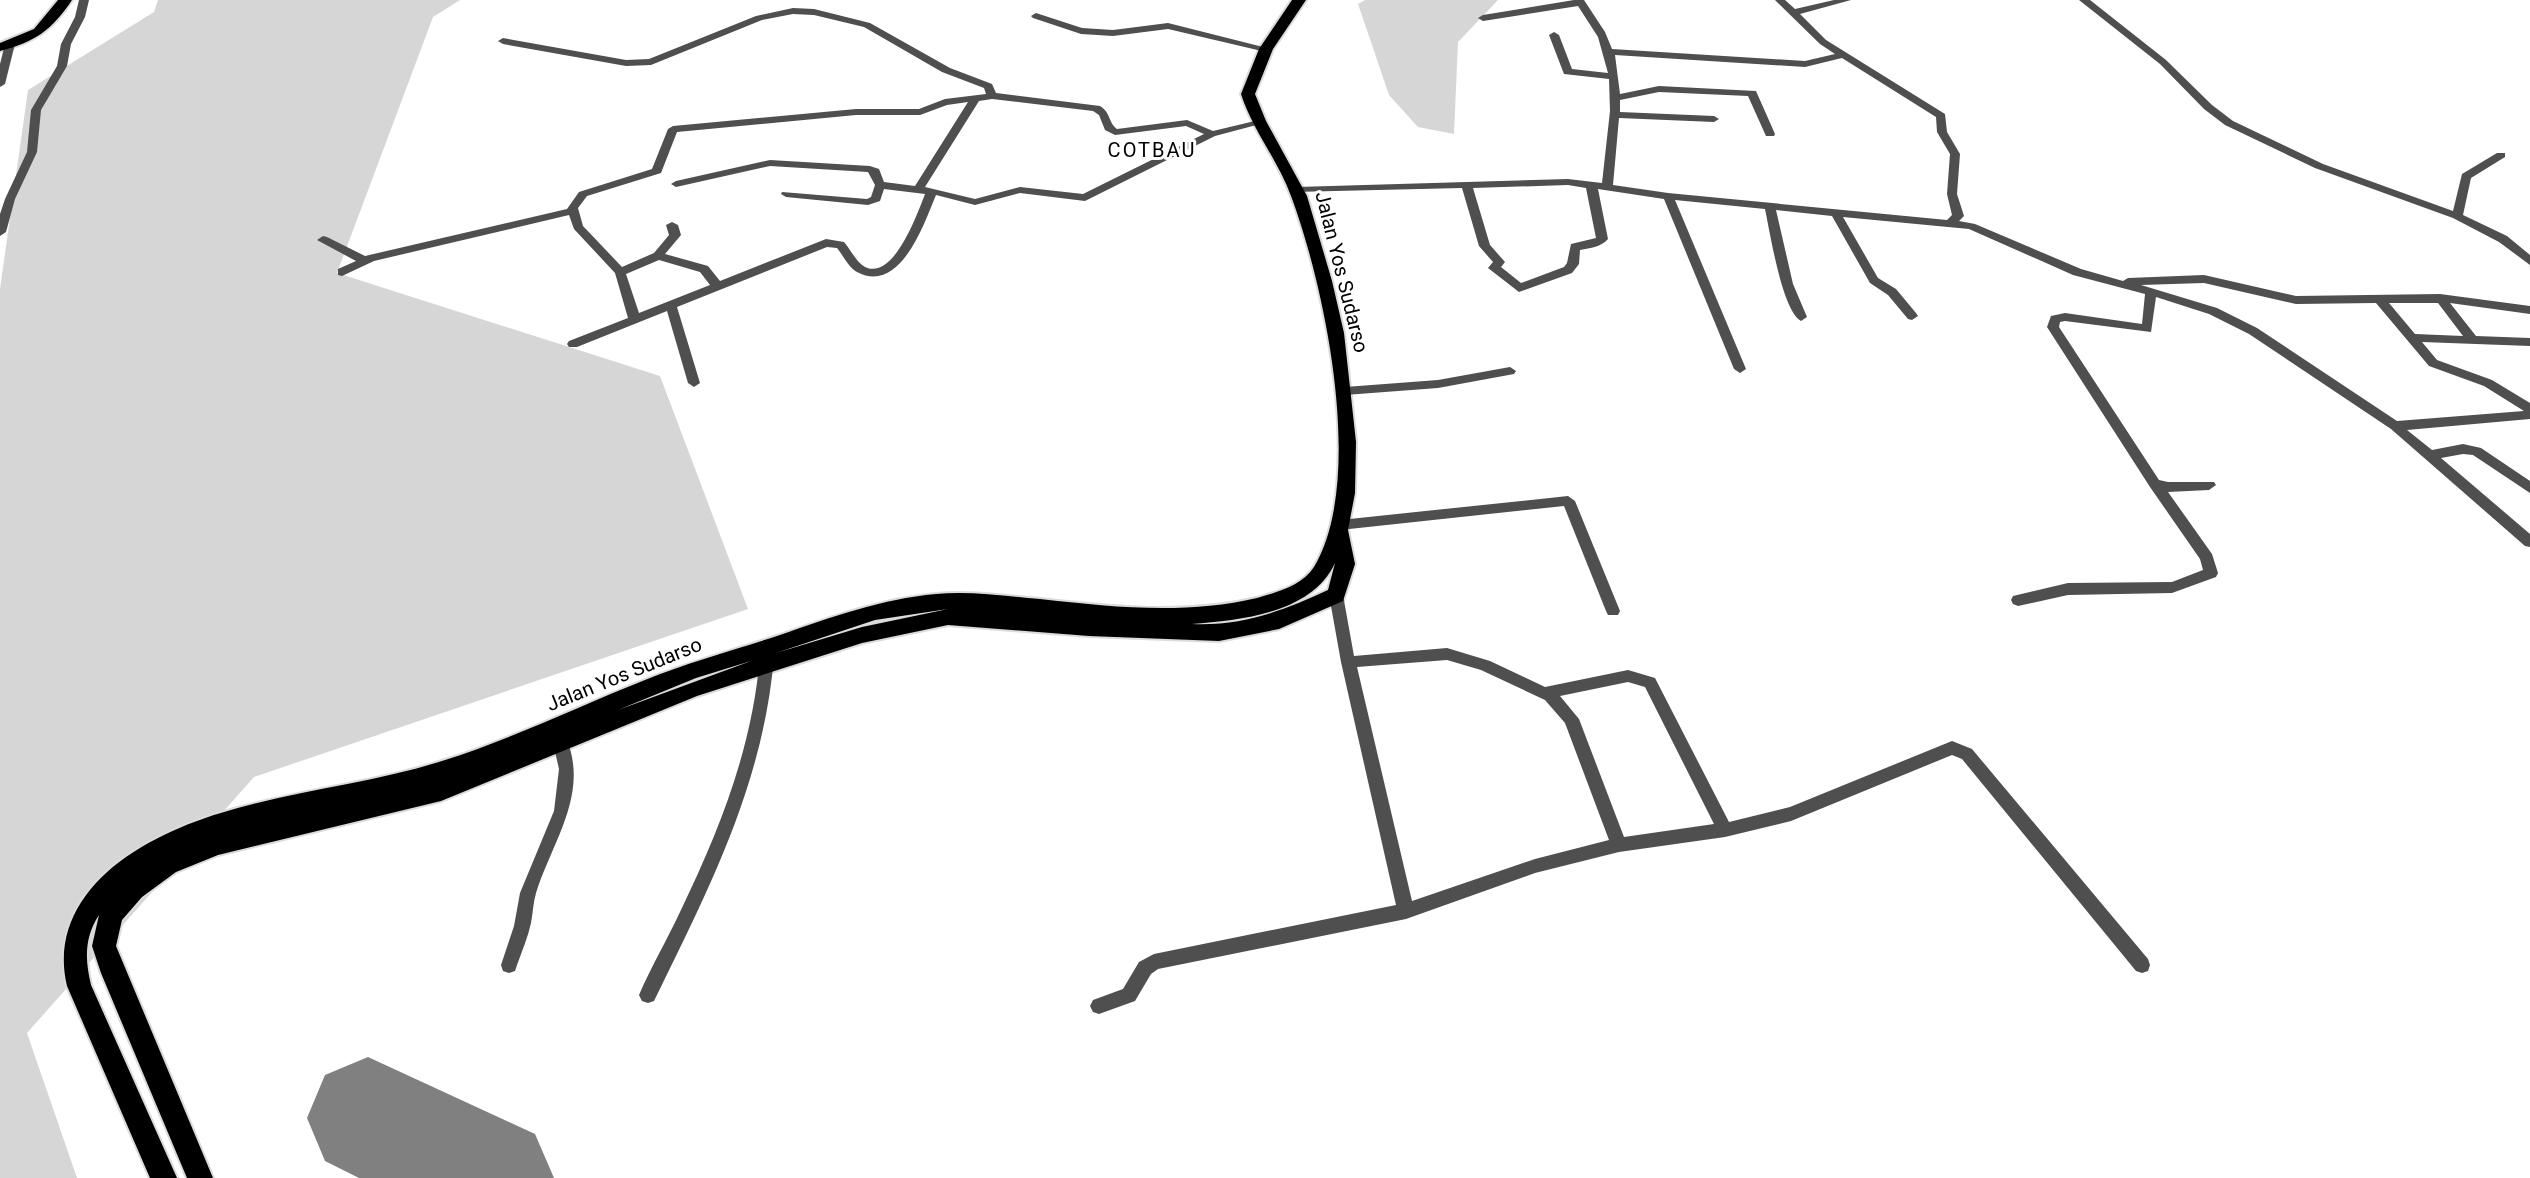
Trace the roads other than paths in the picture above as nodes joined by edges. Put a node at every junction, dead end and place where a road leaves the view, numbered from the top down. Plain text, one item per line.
1 (65, 0) edge
2 (84, 0) edge
3 (1299, 0) edge
4 (1780, 0) edge
5 (1846, 0) edge
6 (2084, 0) edge
7 (1580, 2) edge
8 (1795, 12) junction
9 (1036, 16) dead end
10 (1483, 18) dead end
11 (1554, 35) dead end
12 (503, 41) dead end
13 (5, 46) edge
14 (1266, 49) junction
15 (1608, 52) junction
16 (1844, 55) junction
17 (1614, 76) junction
18 (0, 84) edge
19 (992, 96) junction
20 (976, 98) junction
21 (1614, 98) junction
22 (1613, 115) junction
23 (1714, 119) dead end
24 (1259, 123) junction
25 (1212, 134) junction
26 (1770, 134) dead end
27 (2501, 155) dead end
28 (676, 184) dead end
29 (1466, 184) junction
30 (1591, 184) junction
31 (880, 185) junction
32 (1607, 186) junction
33 (918, 189) junction
34 (1297, 190) junction
35 (932, 191) junction
36 (786, 194) dead end
37 (1668, 196) junction
38 (1770, 206) junction
39 (572, 211) junction
40 (1835, 212) junction
41 (2457, 216) junction
42 (1951, 222) junction
43 (672, 225) dead end
44 (0, 232) edge
45 (323, 240) dead end
46 (2530, 246) edge
47 (2515, 247) junction
48 (658, 256) junction
49 (364, 260) junction
50 (2530, 261) edge
51 (342, 272) dead end
52 (620, 272) junction
53 (2169, 279) junction
54 (2115, 283) junction
55 (718, 287) junction
56 (2151, 293) junction
57 (2174, 298) junction
58 (2440, 298) junction
59 (2380, 300) junction
60 (671, 305) junction
61 (2513, 309) junction
62 (2530, 310) edge
63 (1912, 316) dead end
64 (1801, 317) dead end
65 (634, 318) junction
66 (2530, 323) edge
67 (2412, 338) junction
68 (2473, 340) junction
69 (2530, 342) edge
70 (573, 344) dead end
71 (1740, 369) dead end
72 (1510, 371) dead end
73 (694, 383) dead end
74 (1345, 391) junction
75 (2530, 412) edge
76 (2395, 426) junction
77 (2431, 455) junction
78 (2155, 484) junction
79 (2209, 485) dead end
80 (2530, 488) edge
81 (1340, 529) junction
82 (2530, 542) edge
83 (1336, 595) junction
84 (2018, 600) dead end
85 (1613, 611) dead end
86 (767, 655) junction
87 (1348, 662) junction
88 (1546, 693) junction
89 (561, 743) junction
90 (1725, 830) junction
91 (1619, 845) junction
92 (1406, 911) junction
93 (509, 965) dead end
94 (2142, 965) dead end
95 (648, 995) dead end
96 (1099, 1006) dead end
97 (164, 1178) edge
98 (200, 1178) edge

1 - 13 highway
2 - 44 street
3 - 14 highway, Jalan Yos Sudarso
4 - 8 street
5 - 8 street
6 - 41 street
7 - 10 street
7 - 15 street
8 - 16 street
9 - 14 street
11 - 17 street
12 - 19 street
13 - 18 street
14 - 24 highway, Jalan Yos Sudarso
15 - 16 street
15 - 17 street
16 - 42 street
17 - 21 street
19 - 20 street
19 - 25 street
20 - 33 street
20 - 39 street
21 - 22 street
21 - 26 street
22 - 23 street
22 - 32 street
24 - 25 street
24 - 34 highway, Jalan Yos Sudarso
25 - 35 street
27 - 41 street
28 - 31 street
29 - 30 street
29 - 30 street
29 - 34 street
30 - 32 street
31 - 33 street
31 - 36 street
32 - 37 street
33 - 35 street
34 - 74 highway, Jalan Yos Sudarso
35 - 55 street
37 - 38 street
37 - 71 street
38 - 40 street
38 - 64 street
39 - 49 street
39 - 52 street
40 - 42 street
40 - 63 street
41 - 47 street
42 - 54 street
43 - 48 street
45 - 49 street
46 - 47 street
47 - 50 street
48 - 52 street
48 - 55 street
49 - 51 street
52 - 65 street
53 - 54 street
53 - 57 street
53 - 59 street
54 - 56 street
55 - 60 street
56 - 57 street
56 - 78 street
57 - 76 street
58 - 59 street
58 - 61 street
58 - 68 street
59 - 67 street
60 - 65 street
60 - 73 street
61 - 62 street
61 - 66 street
65 - 70 street
67 - 68 street
67 - 75 street
68 - 69 street
72 - 74 street
74 - 81 highway, Jalan Yos Sudarso
75 - 76 street
76 - 77 street
77 - 80 street
77 - 82 street
78 - 79 street
78 - 84 street
81 - 83 highway, Jalan Yos Sudarso
81 - 85 street
81 - 86 highway, Jalan Yos Sudarso
83 - 86 highway, Jalan Yos Sudarso
83 - 87 street
86 - 89 highway, Jalan Yos Sudarso
86 - 95 street
86 - 97 highway, Jalan Yos Sudarso
87 - 88 street
87 - 92 street
88 - 90 street
88 - 91 street
89 - 93 street
89 - 98 highway, Jalan Yos Sudarso
90 - 91 street
90 - 94 street
91 - 92 street
92 - 96 street

